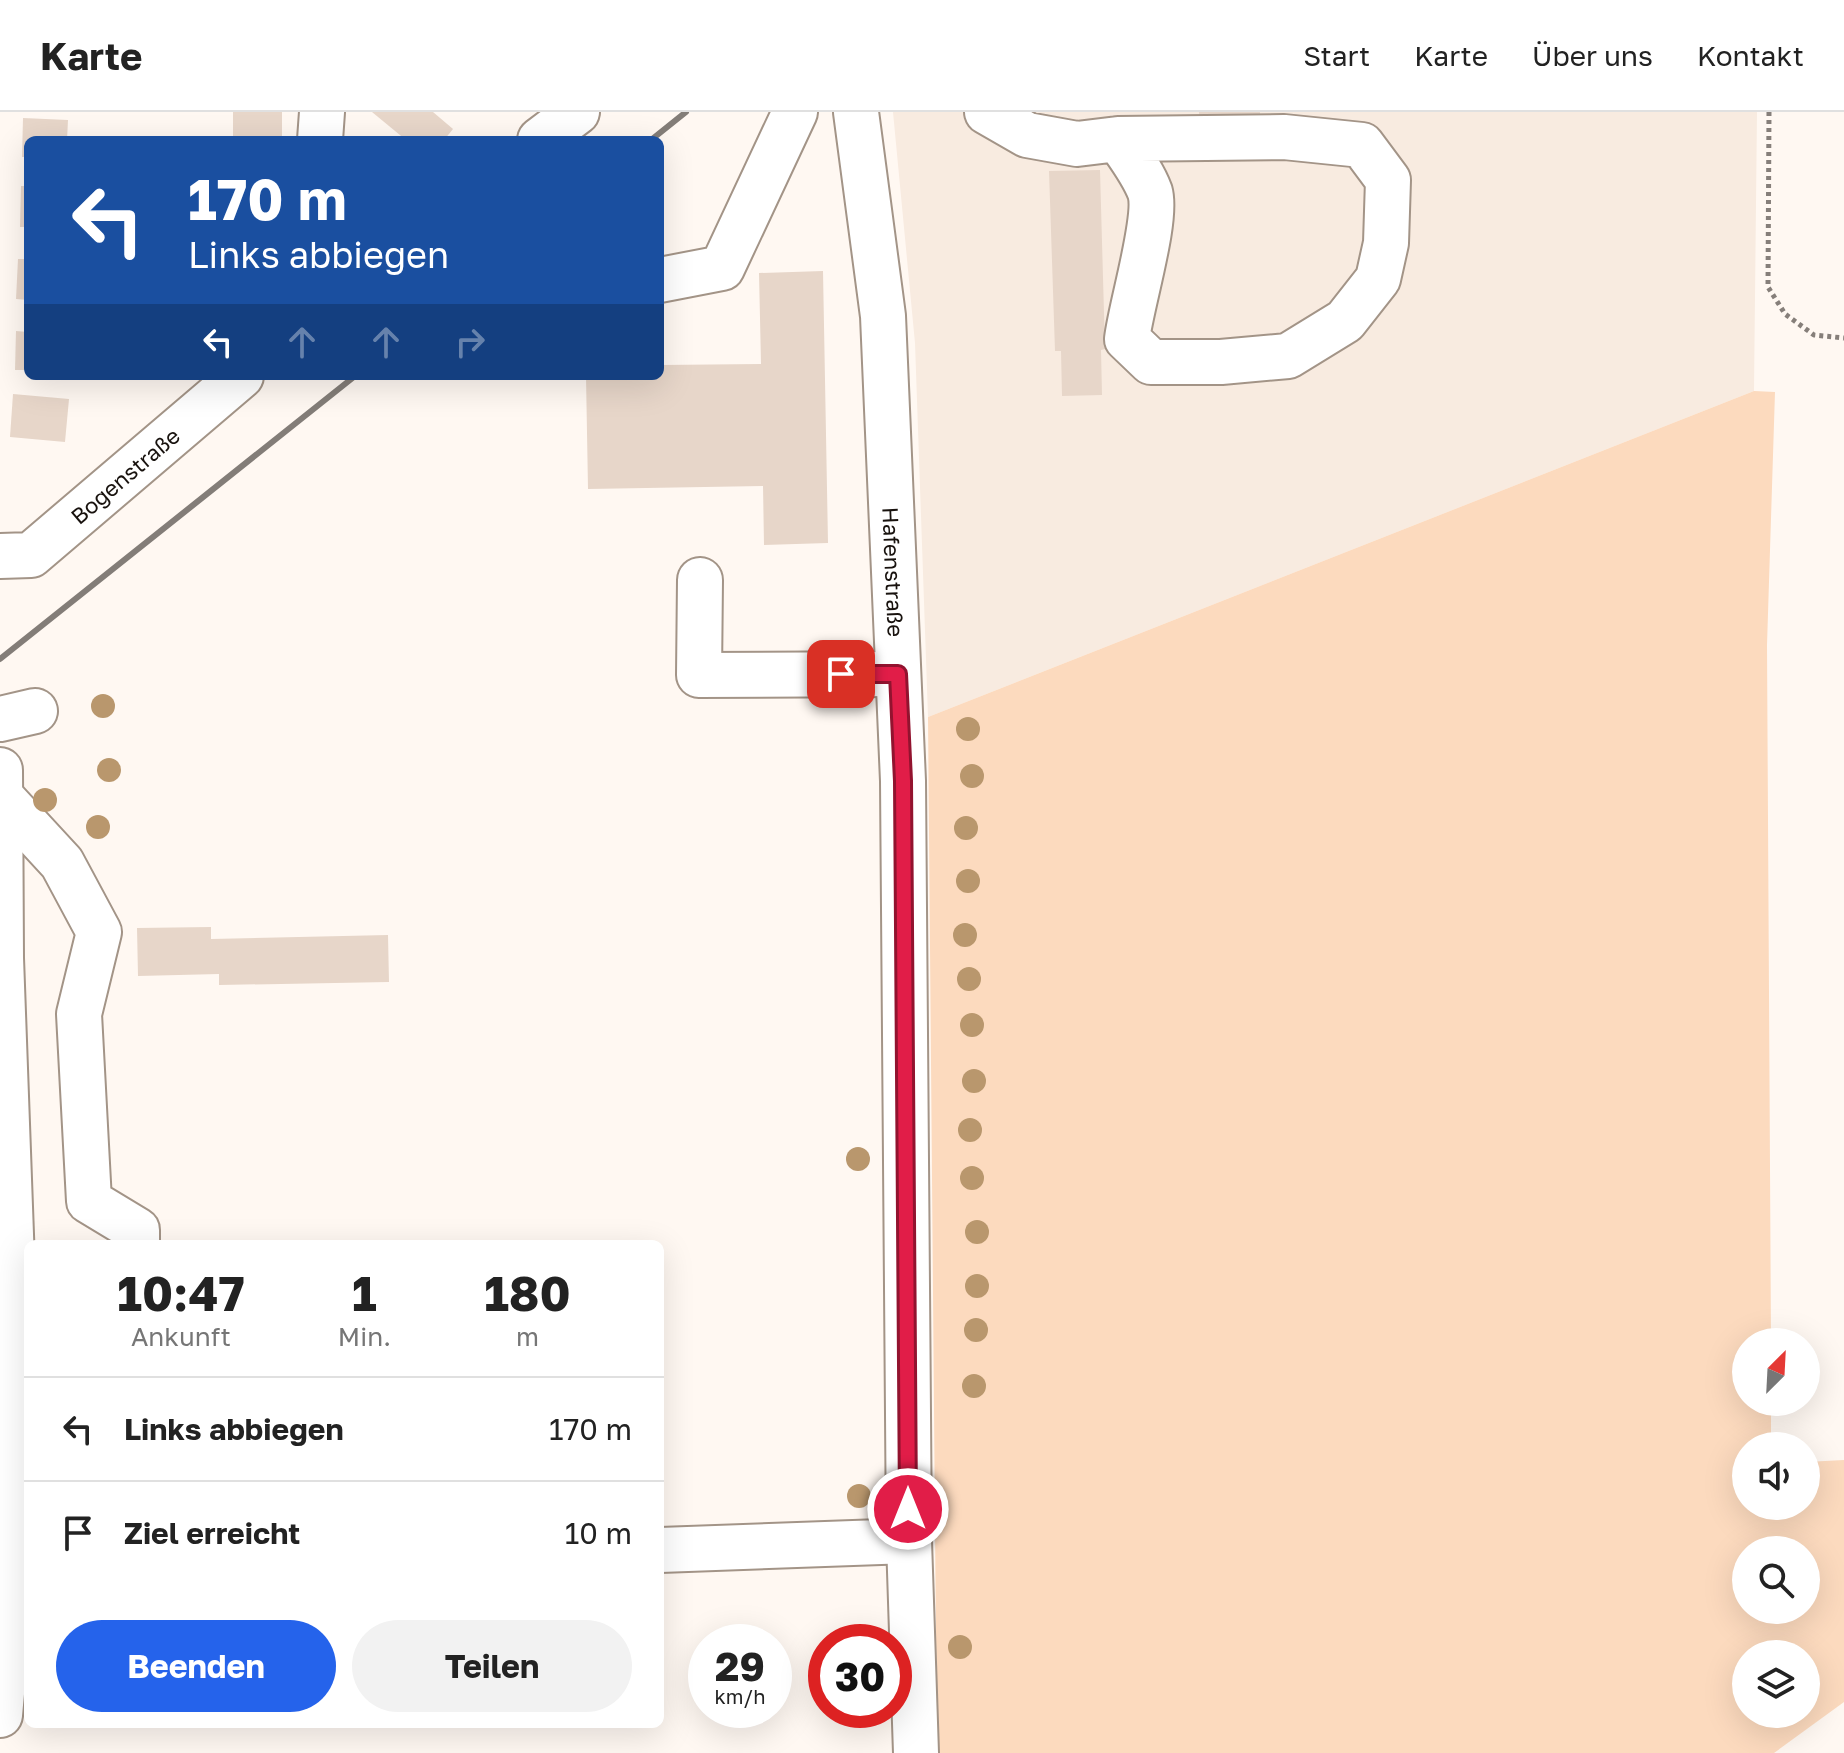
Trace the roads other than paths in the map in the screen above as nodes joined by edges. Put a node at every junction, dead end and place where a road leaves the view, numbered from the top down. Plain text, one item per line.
1 (322, 112) edge
2 (577, 112) edge
3 (795, 112) edge
4 (856, 112) edge
5 (987, 112) edge
6 (320, 136) edge
7 (545, 136) edge
8 (1118, 139) junction
9 (664, 279) edge
10 (236, 380) edge
11 (0, 556) edge
12 (700, 580) dead end
13 (898, 674) junction
14 (1, 784) edge
15 (137, 1240) edge
16 (909, 1541) junction
17 (664, 1550) edge
18 (4, 1618) edge
19 (0, 1715) edge
20 (916, 1753) edge

1 - 6 street
2 - 7 street
3 - 9 street
4 - 13 street, Hafenstraße
5 - 8 street
8 - 8 street
10 - 11 street, Bogenstraße
12 - 13 street
13 - 16 street, Hafenstraße
14 - 15 street
14 - 18 street
16 - 17 street
16 - 20 street, Hafenstraße
18 - 19 street

